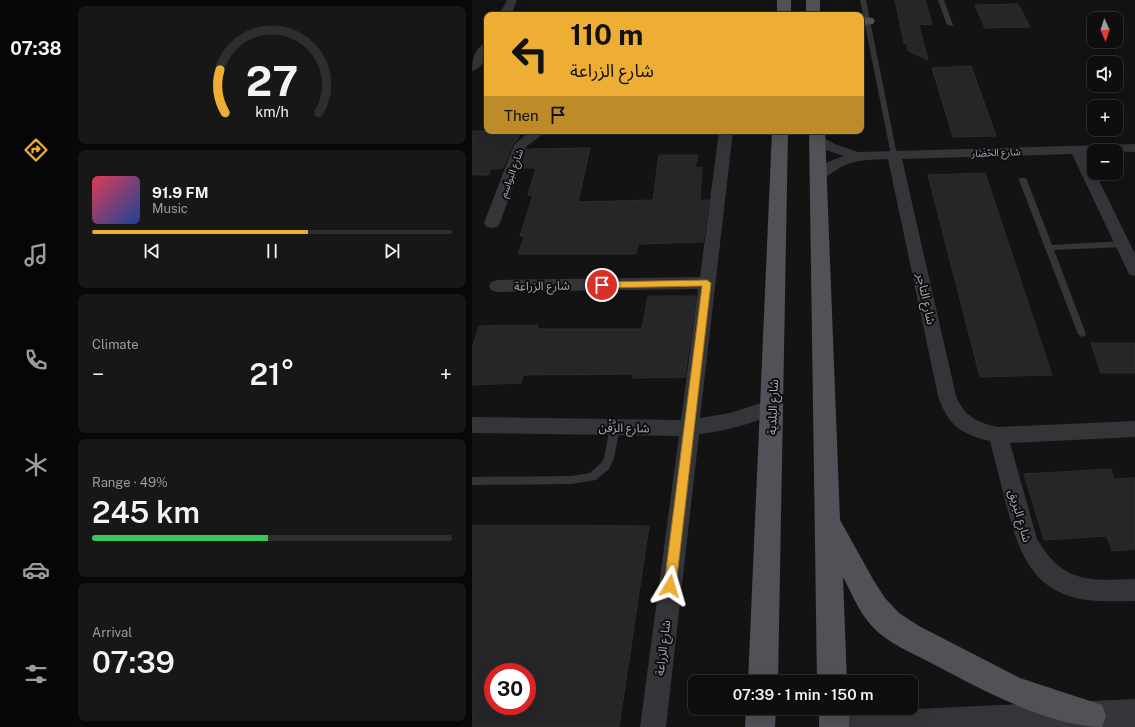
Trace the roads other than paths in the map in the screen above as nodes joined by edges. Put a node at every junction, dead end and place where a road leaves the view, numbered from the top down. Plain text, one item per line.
1 (512, 0) edge
2 (784, 0) edge
3 (813, 0) edge
4 (863, 0) edge
5 (942, 0) edge
6 (506, 12) edge
7 (784, 12) edge
8 (813, 12) edge
9 (864, 12) edge
10 (864, 21) edge
11 (950, 25) dead end
12 (484, 51) edge
13 (472, 67) edge
14 (534, 134) edge
15 (726, 134) edge
16 (780, 134) edge
17 (817, 134) edge
18 (1135, 148) edge
19 (1077, 150) junction
20 (894, 155) junction
21 (857, 156) junction
22 (818, 175) junction
23 (1023, 180) dead end
24 (492, 224) dead end
25 (1129, 244) edge
26 (1049, 248) junction
27 (1135, 270) edge
28 (707, 283) junction
29 (497, 286) dead end
30 (1082, 334) dead end
31 (773, 407) junction
32 (472, 425) edge
33 (615, 427) junction
34 (688, 429) junction
35 (1135, 429) edge
36 (998, 435) junction
37 (472, 480) edge
38 (827, 522) junction
39 (1135, 590) edge
40 (763, 675) edge
41 (832, 675) edge
42 (1135, 714) edge
43 (761, 715) edge
44 (834, 715) edge
45 (1091, 716) junction
46 (653, 727) edge
47 (760, 727) edge
48 (834, 727) edge
49 (848, 727) edge

1 - 6 street
2 - 7 main road
3 - 8 main road
4 - 9 lane, شارع التاجر
5 - 11 lane
10 - 20 lane, شارع التاجر
12 - 13 street
14 - 24 street, شارع البواسم
15 - 28 street, شارع الزراعة
16 - 31 main road, شارع البلدية
17 - 21 street, شارع الحْضَار
17 - 22 main road
18 - 19 street, شارع الحْضَار
19 - 20 street, شارع الحْضَار
19 - 25 street
20 - 21 street, شارع الحْضَار
20 - 36 street, شارع التاجر
21 - 22 street, شارع الحْضَار
22 - 38 main road
23 - 26 lane
25 - 26 lane
25 - 27 street
26 - 30 lane
28 - 29 street, شارع الزراعة
28 - 34 street, شارع الزراعة
31 - 34 street, شارع الزَّفْن
31 - 40 main road, شارع البلدية
32 - 33 street, شارع الزَّفْن
33 - 34 street, شارع الزَّفْن
33 - 37 lane
34 - 46 street, شارع الزراعة
35 - 36 street, شارع التاجر
36 - 39 street, شارع البَريق
38 - 41 main road
38 - 45 main road
42 - 45 street
43 - 47 main road
44 - 48 main road
45 - 49 street

